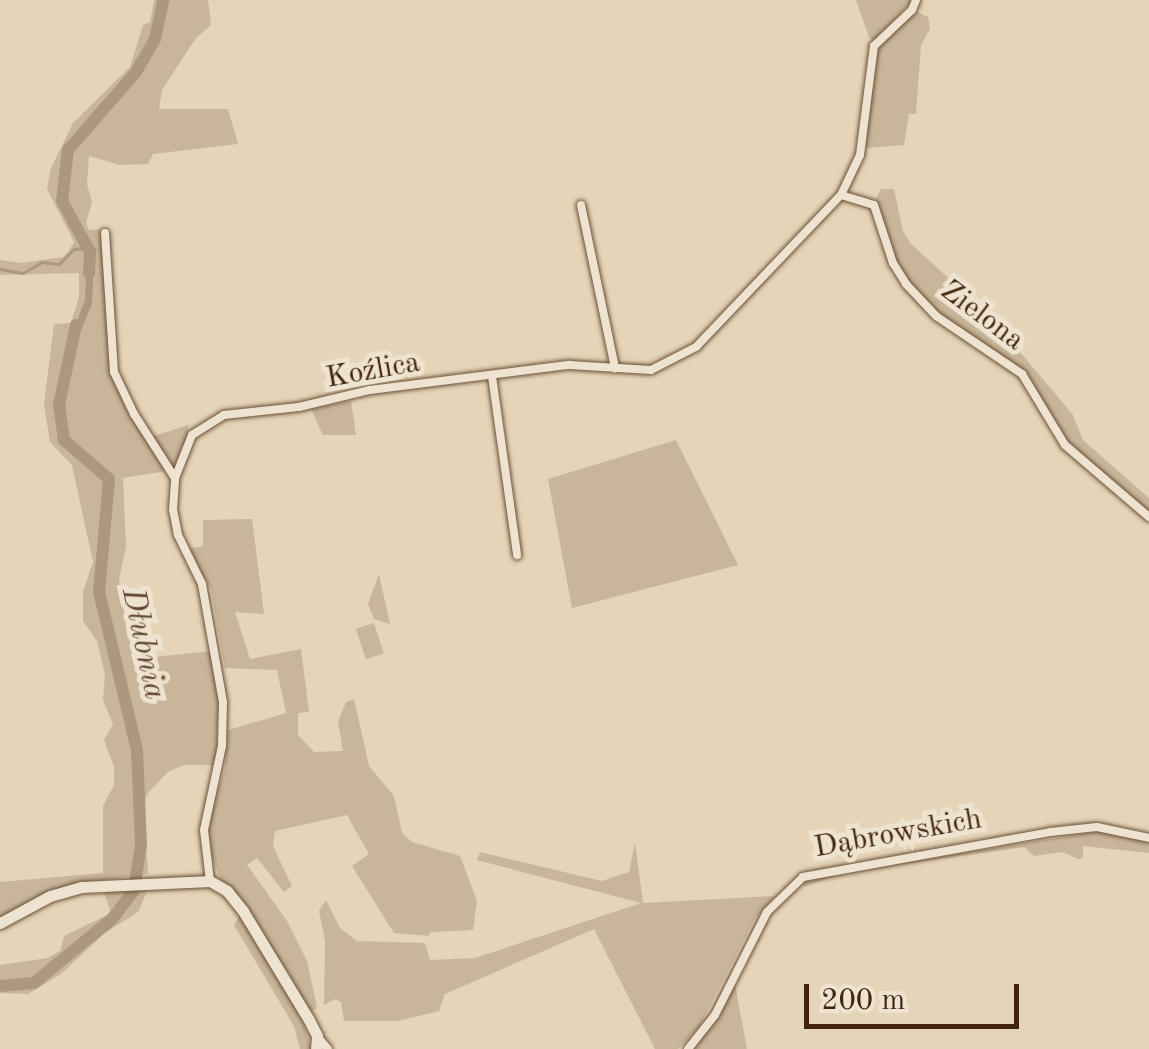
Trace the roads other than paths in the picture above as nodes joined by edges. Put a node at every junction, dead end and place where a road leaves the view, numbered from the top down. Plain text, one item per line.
1 (916, 0) edge
2 (841, 194) junction
3 (580, 206) dead end
4 (104, 233) dead end
5 (614, 368) junction
6 (492, 376) junction
7 (175, 478) junction
8 (1149, 517) edge
9 (517, 555) dead end
10 (1149, 838) edge
11 (210, 881) junction
12 (0, 923) edge
13 (317, 1043) edge
14 (328, 1049) edge
15 (688, 1049) edge

1 - 2 street, Koźlica
2 - 5 street, Koźlica
2 - 8 street, Zielona
3 - 5 street
4 - 7 street
5 - 6 street, Koźlica
6 - 7 street, Koźlica
6 - 9 street
7 - 11 street
10 - 15 street, Dąbrowskich
11 - 12 street
11 - 13 street
13 - 14 street

